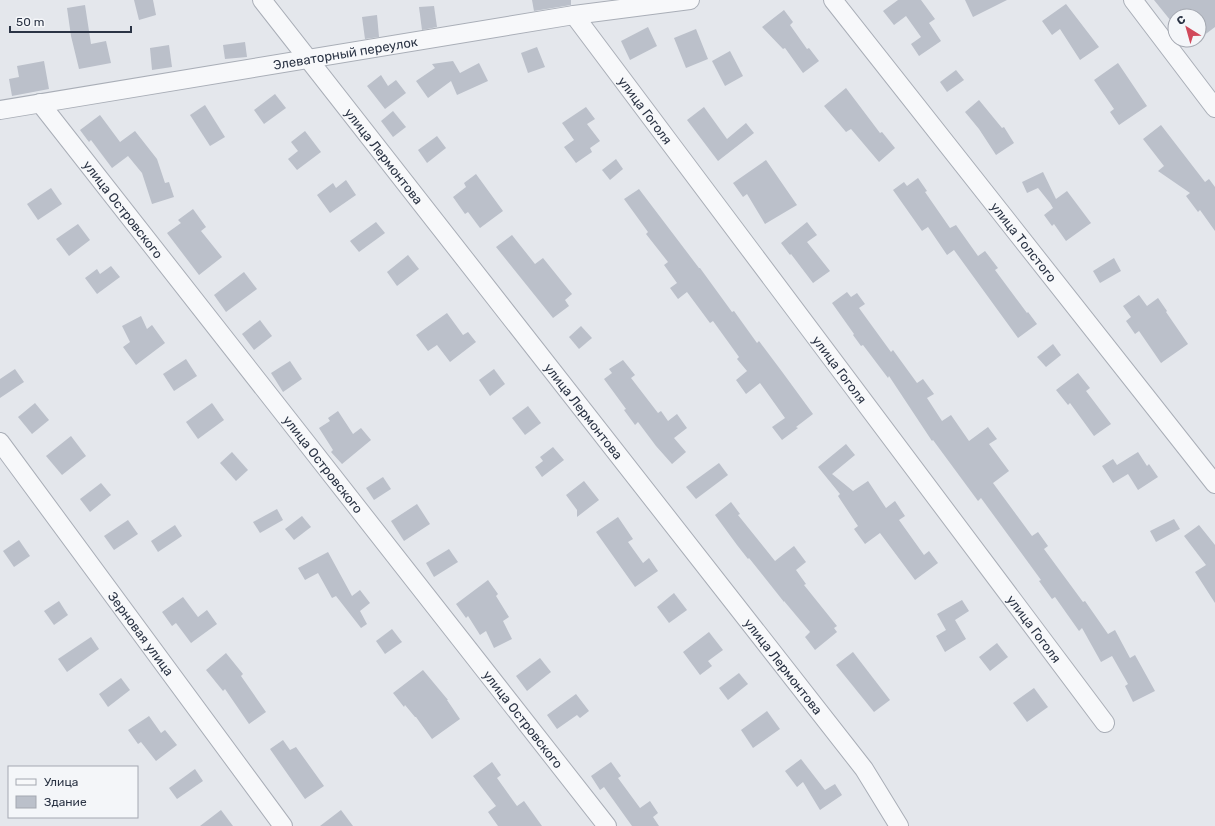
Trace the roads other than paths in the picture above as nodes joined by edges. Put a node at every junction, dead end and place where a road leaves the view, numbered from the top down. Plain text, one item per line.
1 (262, 0) edge
2 (690, 0) edge
3 (833, 0) edge
4 (1134, 0) edge
5 (574, 14) junction
6 (308, 58) junction
7 (40, 103) junction
8 (1215, 108) edge
9 (0, 110) edge
10 (0, 442) edge
11 (1215, 484) edge
12 (1105, 723) dead end
13 (283, 826) edge
14 (607, 826) edge
15 (899, 826) edge

1 - 6 street, улица Лермонтова
2 - 5 street, Элеваторный переулок
3 - 11 street, улица Толстого
4 - 8 street
5 - 6 street, Элеваторный переулок
5 - 12 street, улица Гоголя
6 - 7 street, Элеваторный переулок
6 - 15 street, улица Лермонтова
7 - 9 street, Элеваторный переулок
7 - 14 street, улица Островского
10 - 13 street, Зерновая улица

